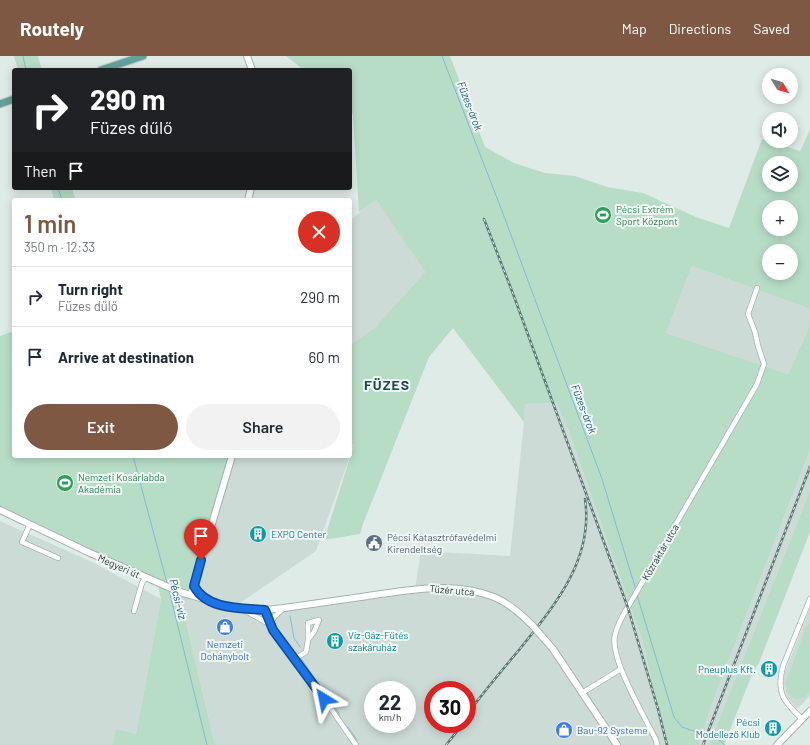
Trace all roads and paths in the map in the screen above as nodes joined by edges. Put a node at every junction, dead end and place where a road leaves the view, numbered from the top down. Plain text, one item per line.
1 (143, 56) edge
2 (247, 56) edge
3 (107, 68) edge
4 (251, 68) edge
5 (12, 100) edge
6 (0, 104) edge
7 (757, 288) dead end
8 (231, 458) edge
9 (0, 510) edge
10 (30, 524) junction
11 (58, 558) dead end
12 (146, 578) junction
13 (194, 586) junction
14 (180, 592) junction
15 (191, 595) junction
16 (810, 599) edge
17 (209, 601) junction
18 (284, 608) junction
19 (243, 609) junction
20 (265, 610) junction
21 (134, 611) dead end
22 (270, 625) junction
23 (308, 640) dead end
24 (296, 658) junction
25 (621, 669) junction
26 (582, 693) junction
27 (810, 710) edge
28 (802, 720) junction
29 (356, 745) edge
30 (617, 745) edge
31 (657, 745) edge
32 (777, 745) edge

1 - 3 main road
2 - 4 street
5 - 6 main road
7 - 25 street, Közraktár utca
8 - 13 street
9 - 10 street, Megyeri út
10 - 11 street
10 - 12 street, Megyeri út
12 - 14 street, Megyeri út
12 - 21 street
13 - 14 street
13 - 15 street
13 - 17 street
14 - 15 street, Megyeri út
15 - 17 street, Megyeri út
16 - 28 street
17 - 19 street, Megyeri út
18 - 20 street, Tüzér utca
18 - 22 street
18 - 26 street, Tüzér utca, bridge
19 - 20 street, Megyeri út
19 - 22 street, Megyeri út
20 - 22 street, Megyeri út
22 - 24 street, Megyeri út
23 - 24 street
24 - 29 street, Megyeri út
25 - 26 street
25 - 31 street, Közraktár utca
26 - 30 street, Tüzér utca
27 - 28 street
28 - 32 street

